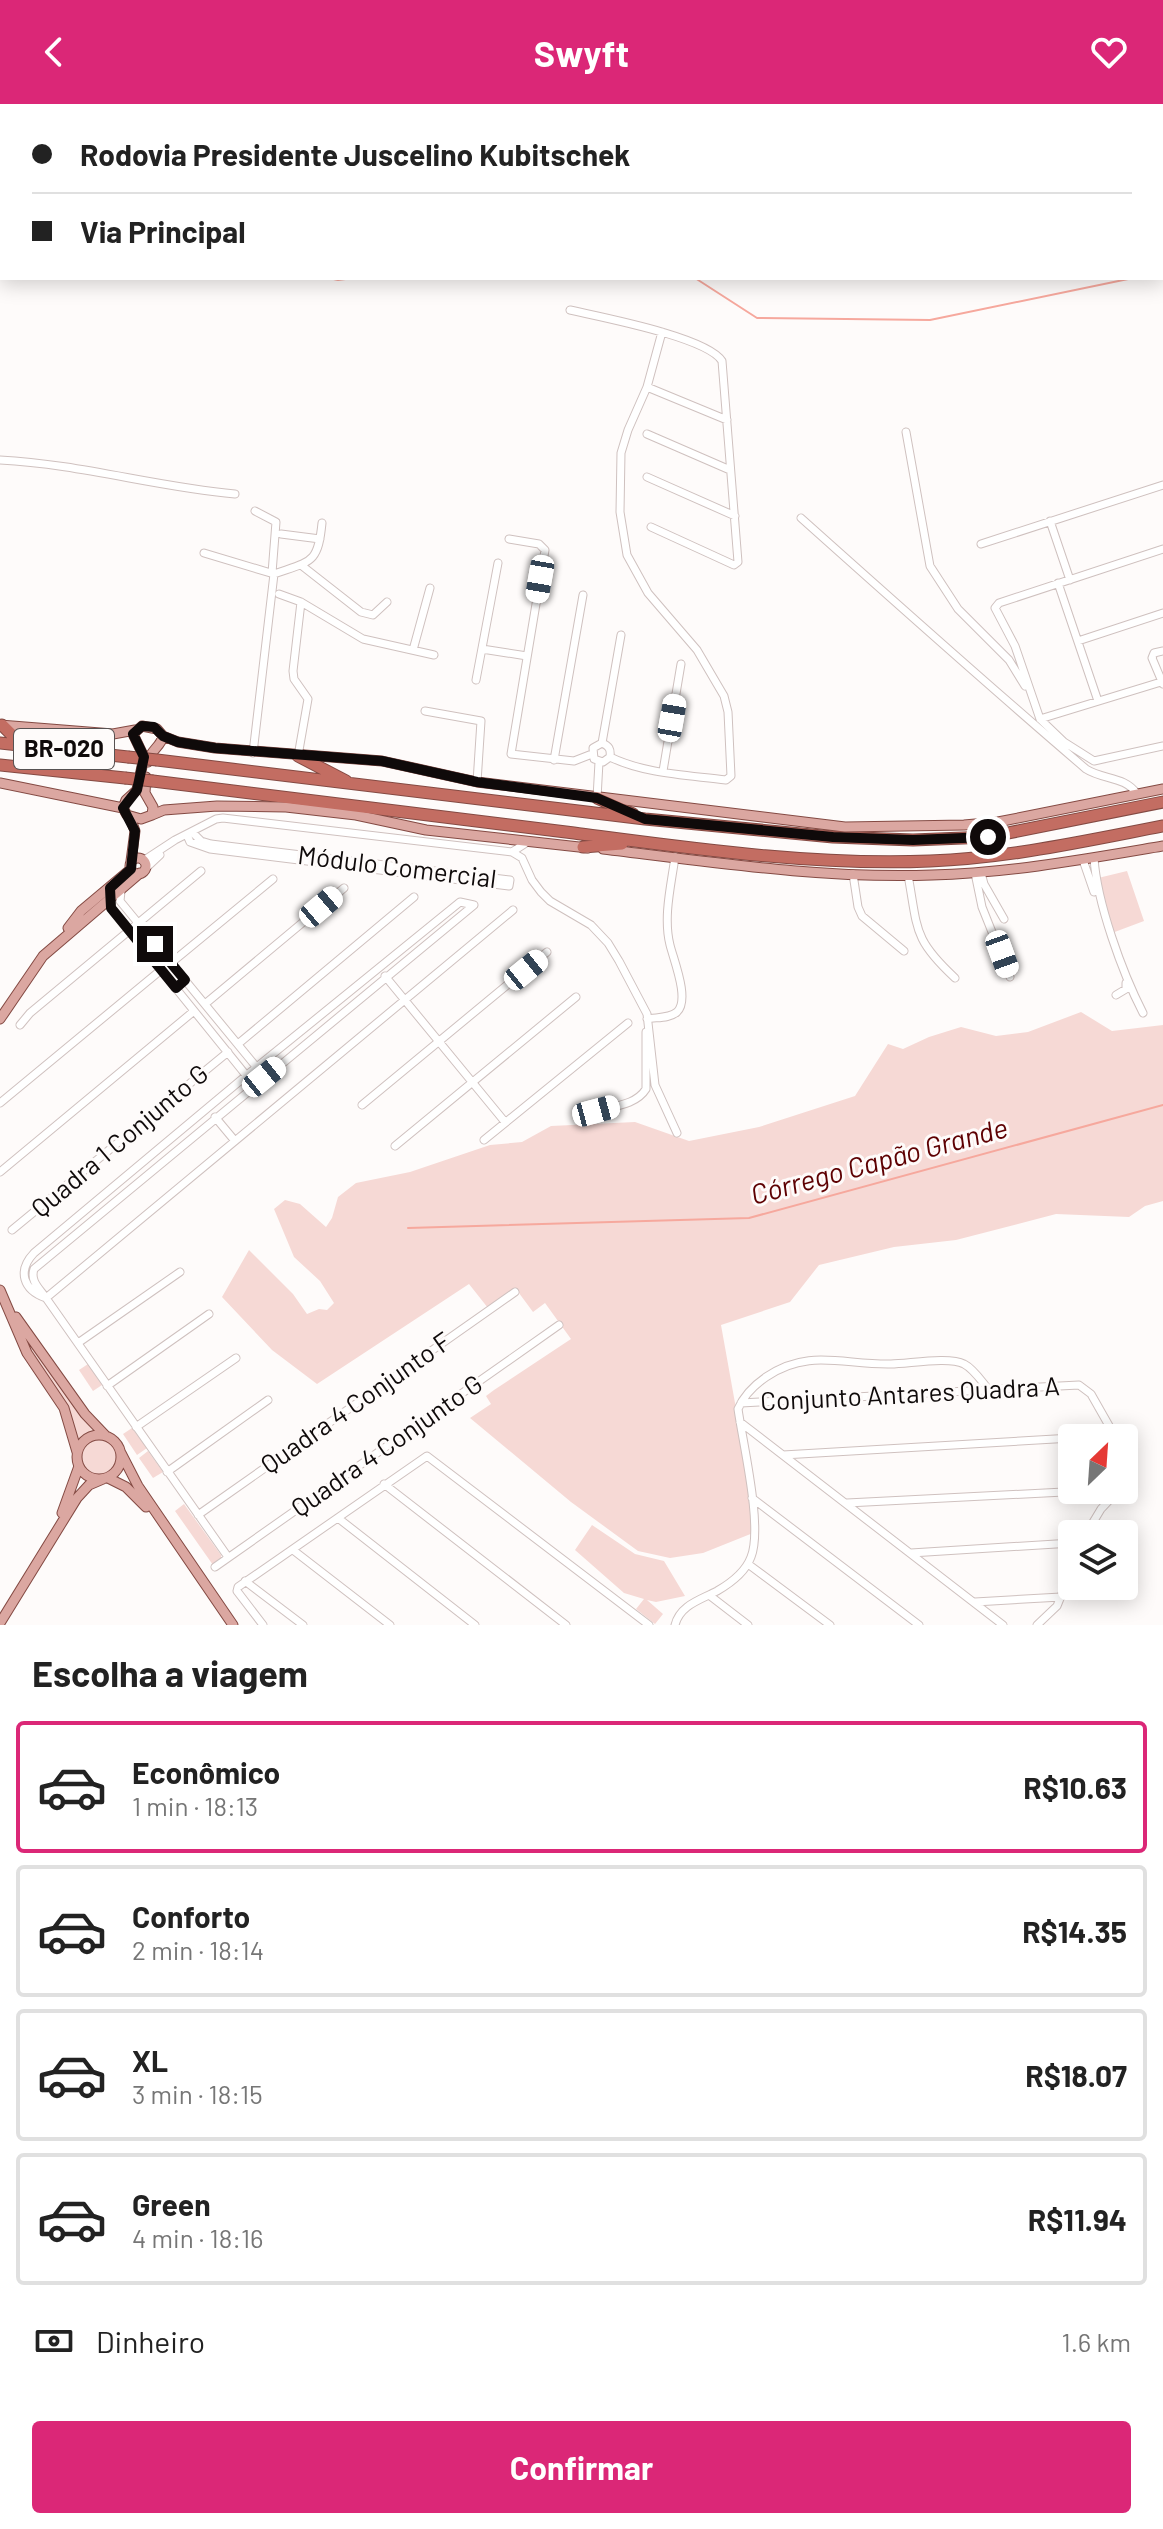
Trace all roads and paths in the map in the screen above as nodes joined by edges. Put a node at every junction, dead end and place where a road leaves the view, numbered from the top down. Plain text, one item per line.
1 (0, 104) edge
2 (0, 127) edge
3 (570, 310) dead end
4 (662, 332) junction
5 (647, 387) junction
6 (727, 420) junction
7 (906, 432) dead end
8 (647, 434) dead end
9 (0, 460) edge
10 (730, 470) junction
11 (647, 477) dead end
12 (1163, 485) edge
13 (235, 494) dead end
14 (255, 511) dead end
15 (735, 516) junction
16 (801, 518) dead end
17 (1050, 521) junction
18 (322, 523) dead end
19 (651, 527) dead end
20 (281, 534) dead end
21 (320, 539) junction
22 (509, 539) dead end
23 (981, 544) dead end
24 (1163, 549) edge
25 (204, 553) dead end
26 (498, 563) dead end
27 (301, 565) junction
28 (273, 574) junction
29 (1070, 580) junction
30 (1058, 583) junction
31 (430, 588) dead end
32 (279, 594) dead end
33 (583, 595) dead end
34 (301, 602) junction
35 (387, 602) dead end
36 (1163, 613) edge
37 (621, 635) dead end
38 (1078, 641) junction
39 (482, 649) junction
40 (413, 650) junction
41 (1160, 651) edge
42 (434, 655) dead end
43 (527, 656) junction
44 (681, 664) dead end
45 (476, 680) dead end
46 (1162, 683) edge
47 (1032, 698) junction
48 (1098, 701) junction
49 (425, 711) dead end
50 (1040, 719) junction
51 (1, 725) edge
52 (135, 730) junction
53 (163, 736) junction
54 (0, 743) edge
55 (602, 743) junction
56 (38, 746) junction
57 (1163, 746) edge
58 (253, 753) junction
59 (592, 754) junction
60 (298, 756) junction
61 (610, 757) junction
62 (554, 760) junction
63 (599, 762) junction
64 (0, 765) edge
65 (663, 771) junction
66 (477, 782) junction
67 (0, 783) edge
68 (353, 785) junction
69 (1163, 789) edge
70 (440, 793) junction
71 (1137, 794) junction
72 (597, 798) junction
73 (1163, 802) edge
74 (123, 808) junction
75 (151, 816) junction
76 (437, 816) junction
77 (130, 817) junction
78 (645, 819) junction
79 (1163, 826) edge
80 (426, 830) junction
81 (192, 837) junction
82 (529, 841) junction
83 (434, 843) junction
84 (650, 843) junction
85 (1163, 846) edge
86 (583, 847) junction
87 (512, 852) junction
88 (675, 857) junction
89 (1088, 859) junction
90 (138, 865) junction
91 (201, 871) dead end
92 (978, 873) junction
93 (853, 874) junction
94 (908, 875) junction
95 (273, 879) dead end
96 (498, 882) dead end
97 (124, 885) junction
98 (344, 888) dead end
99 (110, 892) junction
100 (414, 897) dead end
101 (97, 907) junction
102 (111, 908) junction
103 (513, 910) dead end
104 (1004, 919) dead end
105 (137, 922) junction
106 (128, 929) junction
107 (59, 940) junction
108 (904, 951) dead end
109 (547, 952) dead end
110 (391, 956) junction
111 (171, 963) junction
112 (398, 966) junction
113 (161, 970) junction
114 (385, 976) junction
115 (1010, 977) dead end
116 (955, 978) dead end
117 (185, 980) junction
118 (176, 988) junction
119 (1116, 995) dead end
120 (576, 997) dead end
121 (405, 1000) junction
122 (205, 1004) junction
123 (194, 1011) junction
124 (211, 1012) junction
125 (1143, 1013) dead end
126 (647, 1018) junction
127 (0, 1019) edge
128 (202, 1020) junction
129 (628, 1023) dead end
130 (20, 1025) dead end
131 (308, 1025) junction
132 (316, 1034) junction
133 (438, 1040) junction
134 (238, 1044) junction
135 (228, 1052) junction
136 (250, 1059) junction
137 (240, 1067) junction
138 (257, 1068) junction
139 (247, 1075) junction
140 (264, 1077) junction
141 (472, 1082) junction
142 (254, 1085) junction
143 (0, 1103) edge
144 (362, 1105) dead end
145 (596, 1111) dead end
146 (197, 1117) junction
147 (215, 1117) junction
148 (505, 1122) junction
149 (205, 1126) junction
150 (677, 1133) dead end
151 (484, 1140) dead end
152 (235, 1141) junction
153 (395, 1146) dead end
154 (0, 1172) edge
155 (68, 1224) junction
156 (12, 1230) dead end
157 (75, 1233) junction
158 (180, 1272) dead end
159 (0, 1290) edge
160 (515, 1292) dead end
161 (46, 1298) junction
162 (6, 1303) junction
163 (209, 1314) dead end
164 (559, 1325) dead end
165 (78, 1343) junction
166 (236, 1358) dead end
167 (107, 1386) junction
168 (989, 1390) junction
169 (268, 1400) dead end
170 (741, 1403) junction
171 (740, 1422) junction
172 (1108, 1424) edge
173 (136, 1427) junction
174 (105, 1435) junction
175 (1058, 1439) edge
176 (77, 1452) junction
177 (121, 1453) junction
178 (783, 1455) junction
179 (79, 1466) junction
180 (167, 1472) junction
181 (105, 1479) junction
182 (384, 1484) junction
183 (1058, 1492) edge
184 (751, 1498) junction
185 (847, 1503) junction
186 (198, 1515) junction
187 (338, 1518) junction
188 (169, 1533) junction
189 (52, 1535) junction
190 (1058, 1544) edge
191 (293, 1550) junction
192 (911, 1553) junction
193 (228, 1557) junction
194 (748, 1564) junction
195 (215, 1567) dead end
196 (245, 1581) junction
197 (709, 1595) junction
198 (1058, 1597) edge
199 (1059, 1600) edge
200 (975, 1602) junction
201 (0, 1623) edge
202 (674, 1624) edge
203 (233, 1625) edge
204 (263, 1625) edge
205 (303, 1625) edge
206 (390, 1625) edge
207 (475, 1625) edge
208 (566, 1625) edge
209 (649, 1625) edge
210 (748, 1625) edge
211 (830, 1625) edge
212 (919, 1625) edge
213 (1003, 1625) edge
214 (1037, 1625) edge

1 - 2 street
3 - 4 street
4 - 5 street
4 - 6 street
5 - 6 street
5 - 65 street
6 - 10 street
7 - 47 street
8 - 10 street
9 - 13 street
10 - 15 street
11 - 15 street
12 - 17 street
14 - 28 street
15 - 19 street
16 - 71 street
17 - 23 street
17 - 29 street
18 - 21 street
20 - 21 street
21 - 27 street
22 - 43 street
24 - 29 street
25 - 28 street
26 - 39 street
27 - 28 street
27 - 35 street
28 - 58 street
29 - 30 street
30 - 38 street
30 - 47 street
31 - 40 street
32 - 34 street
33 - 62 street
34 - 40 street
34 - 60 street
36 - 38 street
37 - 55 street
38 - 48 street
39 - 43 street
39 - 45 street
40 - 42 street
41 - 46 street
43 - 62 street
44 - 65 street
46 - 48 street
47 - 50 street
48 - 50 street
49 - 66 street
50 - 57 street
51 - 52 main road
51 - 56 highway
52 - 53 main road
52 - 74 main road
53 - 58 main road
53 - 75 main road
54 - 56 highway, BR-020
55 - 59 street
55 - 61 street
56 - 68 highway, BR-020, bridge
58 - 60 main road
59 - 62 street
59 - 63 street
60 - 66 main road
60 - 68 highway
61 - 63 street
61 - 65 street
63 - 72 street
64 - 76 highway, BR-020, bridge
66 - 72 main road
67 - 74 main road
68 - 70 highway, BR-020
69 - 71 main road
70 - 76 highway
70 - 78 highway, BR-020
71 - 72 main road
72 - 78 highway
73 - 78 highway, BR-020
74 - 77 main road
75 - 77 main road
75 - 80 main road
75 - 90 main road
76 - 84 highway, BR-020
77 - 90 main road
79 - 84 highway, BR-020
80 - 82 main road
80 - 83 street, Módulo Comercial
81 - 83 street, Módulo Comercial
81 - 90 street, Módulo Comercial
81 - 96 street, Módulo Comercial
82 - 86 main road
82 - 87 street, Módulo Comercial
83 - 87 street, Módulo Comercial
84 - 86 highway
85 - 89 main road
86 - 88 main road
87 - 126 street
88 - 93 main road
88 - 126 street
89 - 92 main road
89 - 119 street
89 - 125 street
90 - 97 main road
90 - 99 main road
91 - 105 street
92 - 94 main road
92 - 104 street
92 - 115 street
93 - 94 main road
93 - 108 street
94 - 116 street
95 - 111 street
97 - 99 main road
97 - 105 street
98 - 122 street
99 - 101 main road
99 - 102 street
99 - 107 main road
100 - 134 street
101 - 102 main road
101 - 107 main road
102 - 106 street
103 - 121 street
105 - 106 street
105 - 111 street
106 - 113 street
106 - 130 street
107 - 127 main road
109 - 133 street
110 - 112 street
110 - 112 street
110 - 131 street
111 - 117 street
112 - 114 street
113 - 118 street
113 - 143 street
114 - 121 street
114 - 132 street
117 - 118 street
117 - 122 street
118 - 123 street
120 - 141 street
121 - 133 street
121 - 152 street
122 - 124 street
123 - 128 street
123 - 154 street
124 - 128 street
124 - 134 street
126 - 145 street
126 - 150 street
128 - 135 street
129 - 148 street
131 - 132 street
131 - 138 street
132 - 140 street
133 - 141 street
133 - 144 street
134 - 136 street
135 - 137 street
135 - 156 street, Quadra 1 Conjunto G
136 - 137 street
136 - 138 street
137 - 139 street
138 - 139 street
138 - 140 street
139 - 142 street
139 - 146 street
140 - 142 street
141 - 148 street
141 - 153 street
142 - 147 street
146 - 149 street
146 - 155 street
147 - 149 street
147 - 152 street
148 - 151 street
149 - 157 street
152 - 161 street
155 - 157 street
155 - 161 street
157 - 161 street
158 - 165 street
159 - 162 main road
160 - 186 street, Quadra 4 Conjunto F
161 - 165 street
162 - 174 main road
162 - 176 main road
163 - 167 street
164 - 193 street, Quadra 4 Conjunto G
165 - 167 street
166 - 173 street
167 - 173 street
168 - 170 street, Conjunto Antares Quadra A
168 - 170 street
168 - 172 street, Conjunto Antares Quadra A
169 - 180 street
170 - 171 street
171 - 178 street
171 - 184 street
173 - 180 street
174 - 176 main road
174 - 177 main road
175 - 178 street
176 - 179 main road
177 - 181 main road
177 - 188 main road
178 - 185 street
179 - 181 main road
179 - 189 main road
180 - 186 street
181 - 188 main road
181 - 189 main road
182 - 187 street
182 - 208 street
182 - 209 street
183 - 185 street
184 - 194 street
184 - 212 street
185 - 192 street
186 - 193 street
187 - 191 street
187 - 207 street
188 - 203 main road
189 - 201 main road
190 - 192 street
191 - 196 street
191 - 206 street
192 - 200 street
193 - 195 street, Quadra 4 Conjunto G
194 - 197 street
194 - 211 street
196 - 204 street
196 - 205 street
197 - 202 street
197 - 210 street
198 - 200 street
199 - 214 street
200 - 213 street

